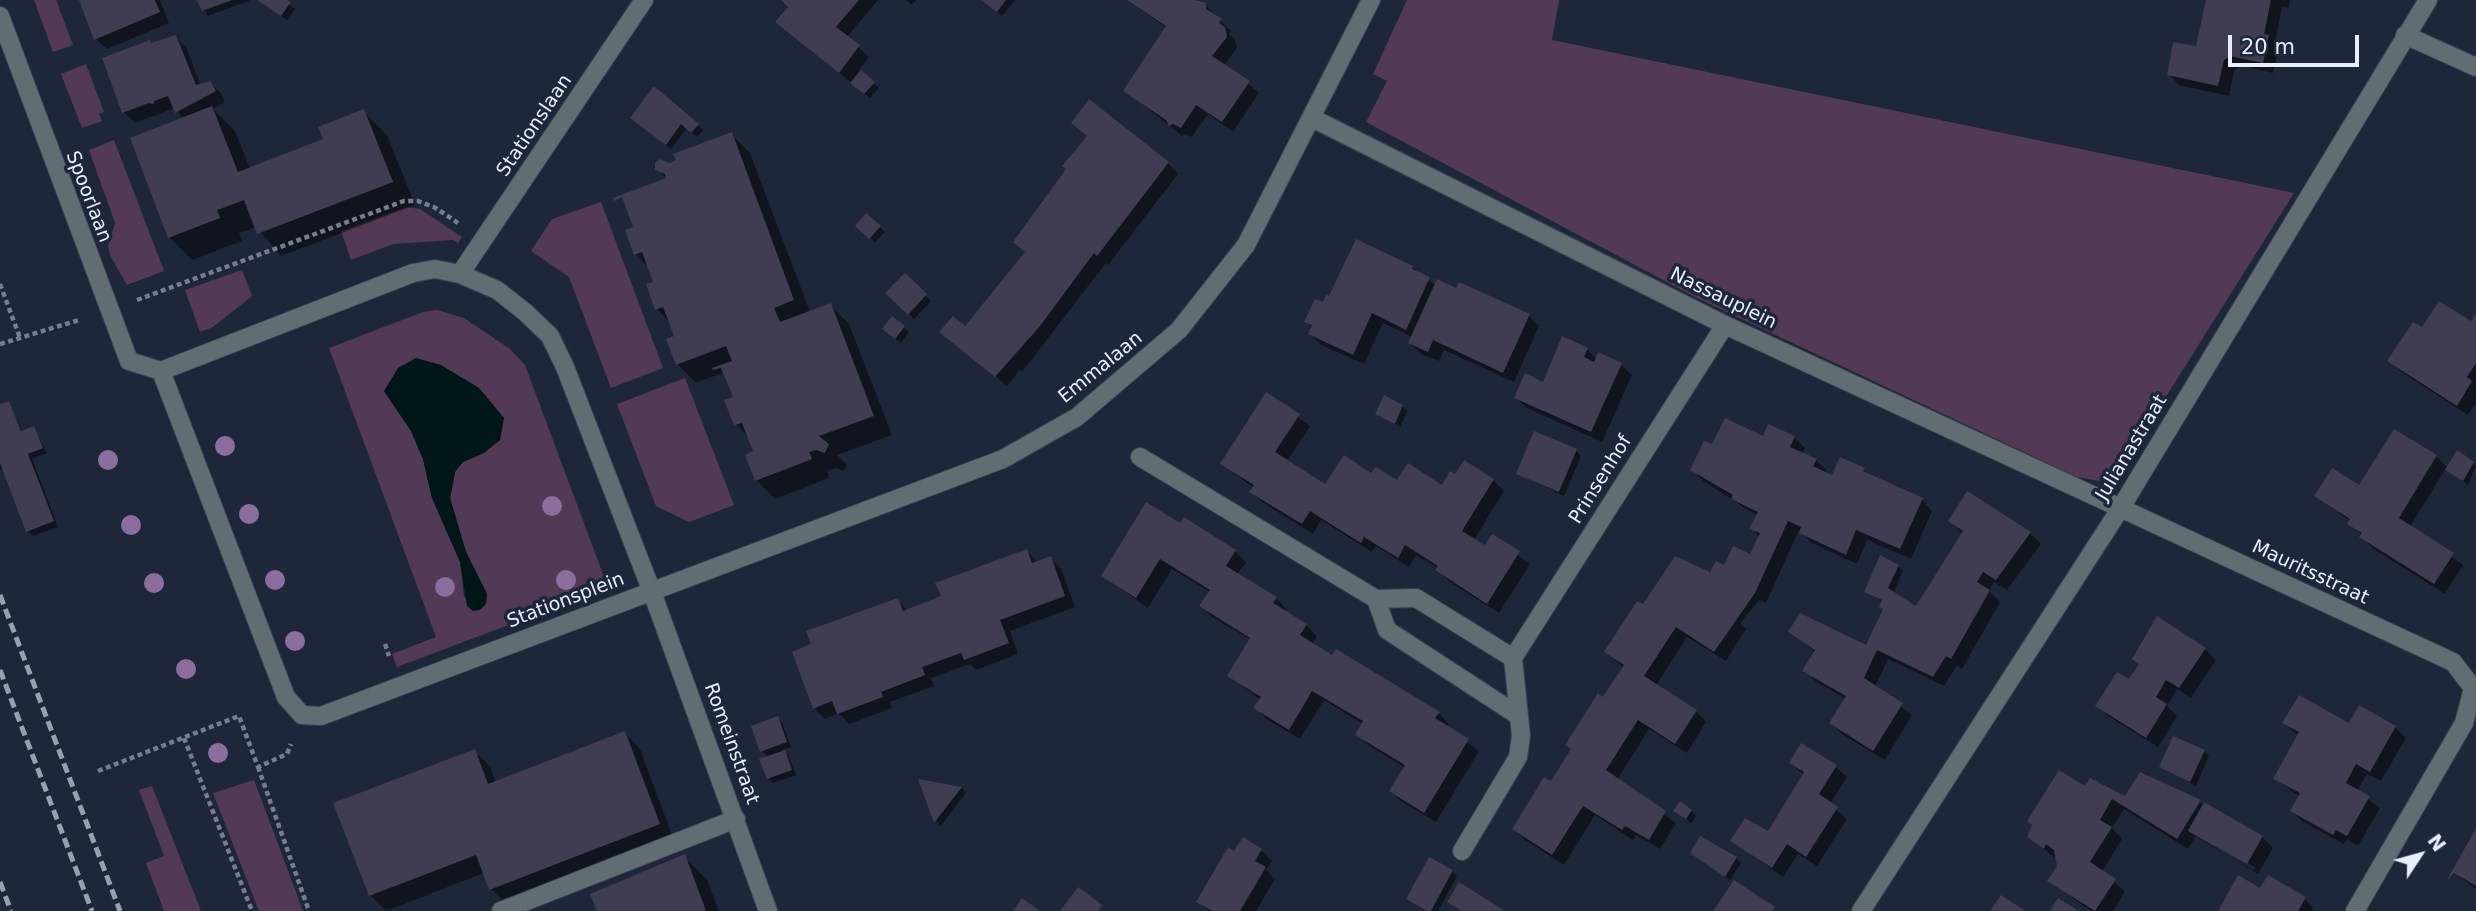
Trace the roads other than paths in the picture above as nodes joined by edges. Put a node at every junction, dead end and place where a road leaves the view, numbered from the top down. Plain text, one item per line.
1 (643, 0) edge
2 (1371, 0) edge
3 (2428, 0) edge
4 (0, 16) edge
5 (2405, 35) junction
6 (2476, 67) edge
7 (1312, 117) junction
8 (460, 274) junction
9 (1725, 325) junction
10 (160, 371) junction
11 (1140, 457) dead end
12 (2120, 509) junction
13 (652, 592) junction
14 (1376, 599) junction
15 (1513, 658) junction
16 (2475, 688) edge
17 (1519, 716) junction
18 (736, 819) junction
19 (1462, 851) dead end
20 (501, 911) edge
21 (768, 911) edge
22 (1861, 911) edge
23 (2355, 911) edge

1 - 8 street, Stationslaan
2 - 7 street, Emmalaan
3 - 5 street, Julianastraat
4 - 10 street, Spoorlaan
5 - 6 street
5 - 12 street, Julianastraat
7 - 9 street, Nassauplein
7 - 13 street, Emmalaan
8 - 10 street, Stationsplein
8 - 13 street, Stationsplein
9 - 12 street, Nassauplein
9 - 15 street, Prinsenhof
10 - 13 street, Stationsplein
11 - 14 street
12 - 16 street, Mauritsstraat
12 - 22 street, Julianastraat
13 - 18 street, Romeinstraat
14 - 15 street
14 - 17 street
15 - 17 street
16 - 23 street, Mauritsstraat
17 - 19 street
18 - 20 street
18 - 21 street, Romeinstraat

